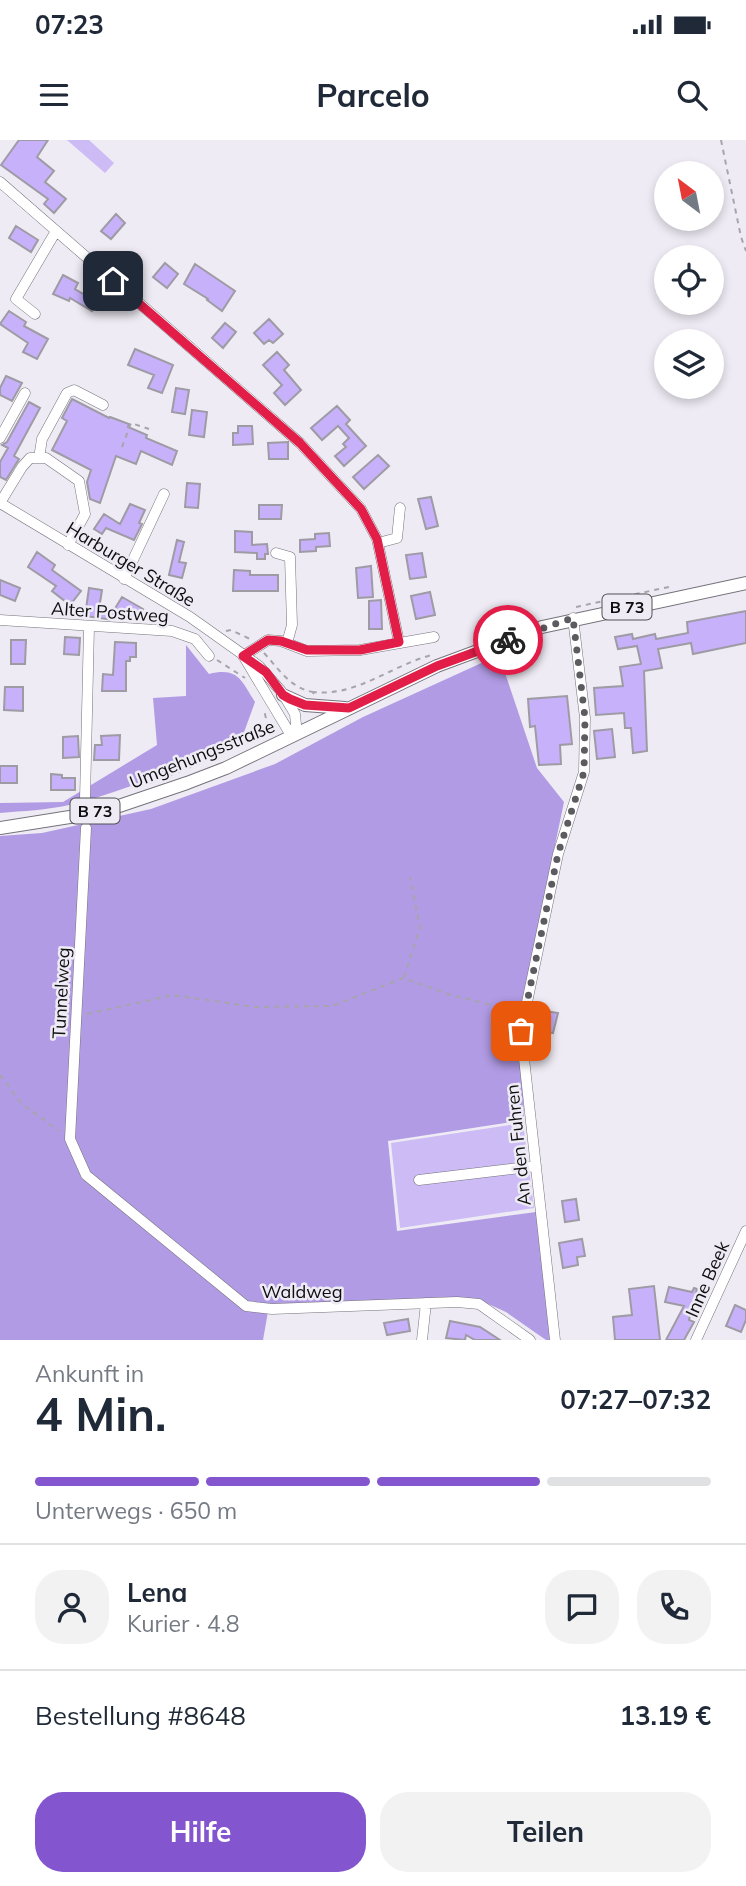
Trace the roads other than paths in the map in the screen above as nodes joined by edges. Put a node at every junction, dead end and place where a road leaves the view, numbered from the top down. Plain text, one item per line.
1 (0, 183) edge
2 (56, 231) junction
3 (35, 314) dead end
4 (25, 393) dead end
5 (103, 405) dead end
6 (0, 438) edge
7 (38, 458) junction
8 (164, 494) dead end
9 (0, 503) edge
10 (400, 509) dead end
11 (378, 543) junction
12 (68, 545) junction
13 (276, 553) dead end
14 (124, 579) junction
15 (746, 583) edge
16 (573, 618) junction
17 (0, 620) edge
18 (89, 627) junction
19 (434, 637) dead end
20 (399, 642) junction
21 (286, 643) junction
22 (209, 656) road end
23 (243, 656) junction
24 (283, 695) junction
25 (349, 708) junction
26 (292, 737) junction
27 (85, 799) dead end
28 (0, 828) edge
29 (86, 828) dead end
30 (78, 1158) joint
31 (536, 1166) junction
32 (419, 1180) dead end
33 (746, 1231) edge
34 (426, 1303) junction
35 (422, 1340) edge
36 (530, 1340) edge
37 (555, 1340) edge
38 (696, 1340) edge

1 - 2 street
2 - 3 street
2 - 11 street
4 - 6 street
5 - 7 street
7 - 9 street
7 - 12 street
8 - 14 street
9 - 12 street, Harburger Straße
10 - 11 street
11 - 20 street
12 - 14 street, Harburger Straße
13 - 21 street
14 - 23 street, Harburger Straße
15 - 16 main road, B 73
16 - 25 main road, B 73
16 - 31 street, An den Fuhren
17 - 18 street, Alter Postweg
18 - 22 street, Alter Postweg
18 - 27 street
19 - 20 street
20 - 21 street
21 - 23 street
23 - 24 street, Harburger Straße
23 - 26 street, Harburger Straße
24 - 25 main road
24 - 26 street, Harburger Straße
25 - 26 main road, B 73
26 - 28 main road, Umgehungsstraße / B 73
29 - 30 street, Tunnelweg
30 - 34 street, Waldweg
31 - 32 street
31 - 37 street, An den Fuhren
33 - 38 street, Inne Beek
34 - 35 street
34 - 36 street, Waldweg

